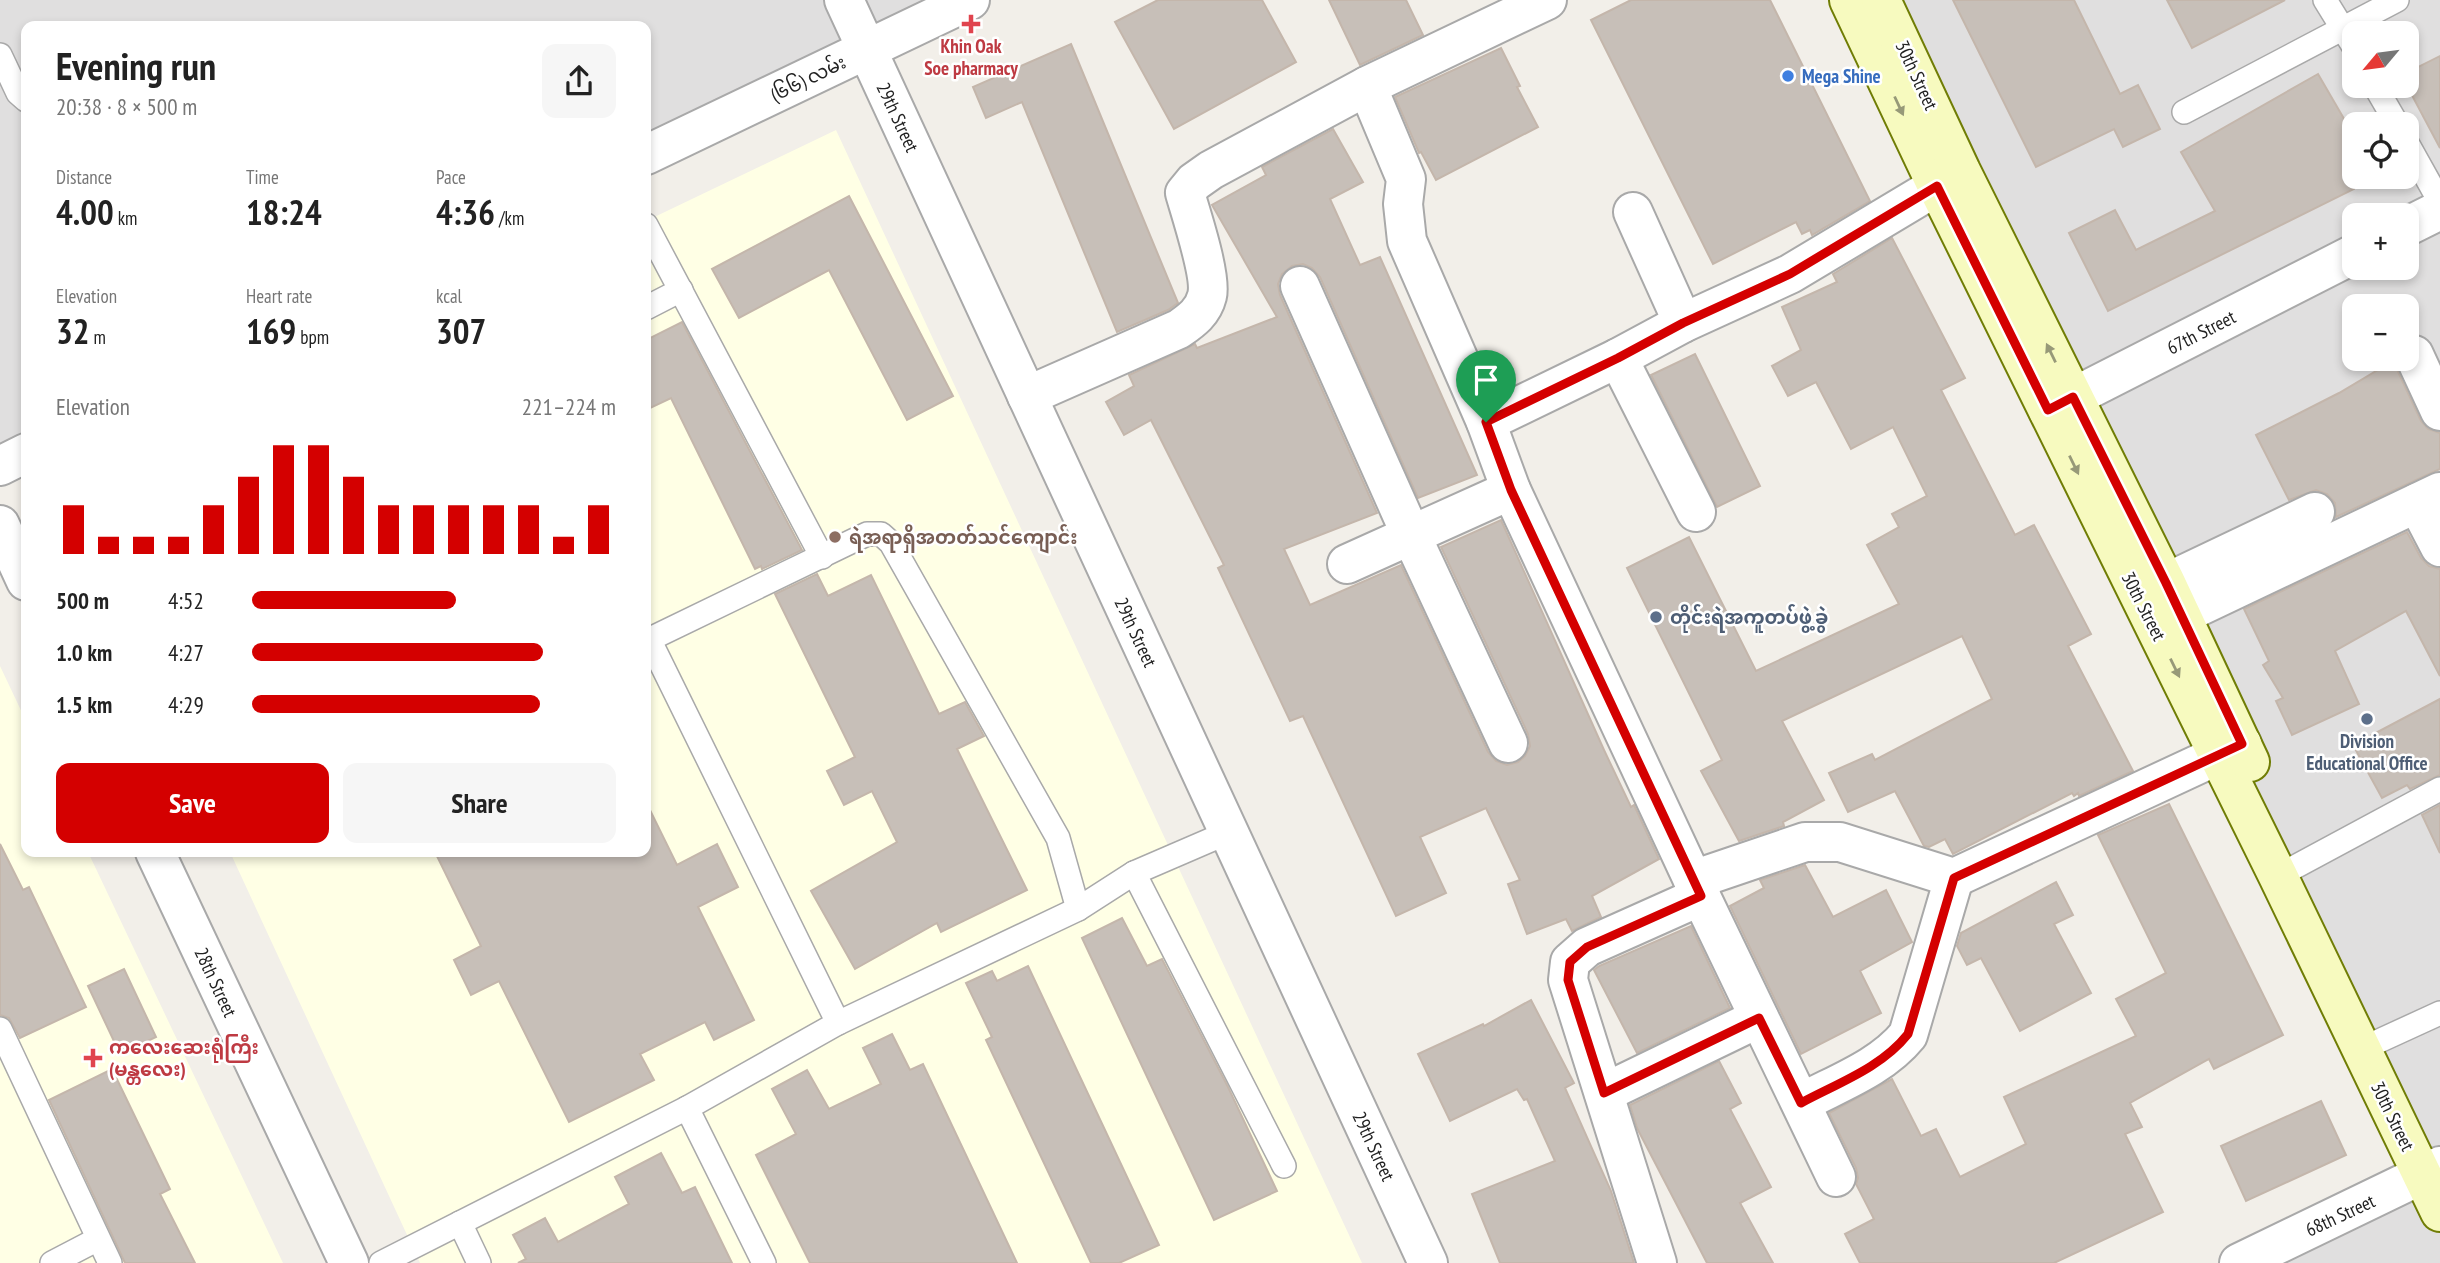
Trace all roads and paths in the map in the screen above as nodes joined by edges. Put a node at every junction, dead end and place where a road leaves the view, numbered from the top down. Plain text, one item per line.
1 (844, 0) edge
2 (970, 0) edge
3 (1547, 0) edge
4 (1849, 0) edge
5 (1881, 0) edge
6 (2325, 0) edge
7 (2397, 0) edge
8 (2369, 21) edge
9 (2342, 27) edge
10 (2342, 40) edge
11 (867, 49) junction
12 (0, 55) edge
13 (1367, 86) junction
14 (21, 96) edge
15 (2184, 112) dead end
16 (651, 153) edge
17 (2419, 164) edge
18 (1937, 186) junction
19 (2440, 202) edge
20 (2440, 210) edge
21 (1633, 212) dead end
22 (2419, 221) edge
23 (651, 234) edge
24 (2342, 260) edge
25 (1300, 286) dead end
26 (681, 290) junction
27 (651, 305) edge
28 (1683, 323) junction
29 (1618, 358) junction
30 (2419, 366) edge
31 (1027, 396) junction
32 (2061, 404) junction
33 (2440, 411) edge
34 (1486, 422) junction
35 (21, 456) edge
36 (0, 466) edge
37 (1511, 490) junction
38 (2429, 497) edge
39 (1696, 512) dead end
40 (2315, 512) dead end
41 (0, 526) edge
42 (1411, 535) junction
43 (2440, 547) edge
44 (822, 557) junction
45 (1347, 564) dead end
46 (21, 570) edge
47 (2174, 599) junction
48 (651, 638) edge
49 (651, 648) edge
50 (1508, 743) dead end
51 (2229, 749) junction
52 (2440, 789) edge
53 (1229, 832) junction
54 (157, 857) edge
55 (2287, 870) junction
56 (1134, 873) junction
57 (1954, 878) junction
58 (1697, 888) junction
59 (1078, 909) junction
60 (2440, 1013) edge
61 (1759, 1018) junction
62 (838, 1023) junction
63 (0, 1029) edge
64 (2379, 1041) junction
65 (1604, 1093) junction
66 (1801, 1103) junction
67 (687, 1108) junction
68 (1284, 1166) dead end
69 (2434, 1171) edge
70 (1836, 1177) dead end
71 (2440, 1212) edge
72 (460, 1223) junction
73 (98, 1239) junction
74 (52, 1263) edge
75 (110, 1263) edge
76 (349, 1263) edge
77 (382, 1263) edge
78 (479, 1263) edge
79 (764, 1263) edge
80 (1428, 1263) edge
81 (1657, 1263) edge
82 (2239, 1263) edge

1 - 11 street, 29th Street
2 - 11 street, (၆၆) လမ်း
3 - 13 street
4 -> 18 main road, 30th Street
32 -> 5 main road, 30th Street
6 - 9 lane
7 - 8 lane
10 - 15 lane
11 - 16 street, (၆၆) လမ်း
11 - 31 street, 29th Street
12 - 14 lane
13 - 31 street
13 - 34 street
17 - 19 lane
18 - 28 street
18 - 32 main road, 30th Street
20 - 22 street
21 - 28 street
23 - 26 lane
24 - 32 street, 67th Street
25 - 42 street
26 - 27 lane
26 - 44 lane
28 - 29 street
29 - 34 street
29 - 39 street
30 - 33 street
31 - 53 street, 29th Street
32 - 47 main road, 30th Street
32 -> 51 main road, 30th Street
34 - 37 street
35 - 36 street
37 - 42 street
37 - 58 street
38 - 43 street
38 - 47 street
40 - 47 street
41 - 46 street
42 - 45 street
42 - 50 street
44 - 48 lane
44 - 59 lane
47 - 51 main road, 30th Street
49 - 62 lane
51 - 55 main road, 30th Street
51 - 57 street
52 - 55 lane
53 - 56 lane
53 - 80 street, 29th Street
54 - 76 street, 28th Street
55 - 64 main road, 30th Street
55 - 69 main road, 30th Street
56 - 59 lane
56 - 68 lane
57 - 58 street
57 - 66 street
58 - 61 street
58 - 65 street
59 - 62 lane
60 - 64 lane
61 - 65 street
61 - 66 street
62 - 67 lane
63 - 73 lane
64 - 69 main road, 30th Street
65 - 81 street
66 - 70 street
67 - 72 lane
67 - 79 lane
69 - 71 main road, 30th Street
69 - 82 street, 68th Street
72 - 77 lane
72 - 78 lane
73 - 74 lane
73 - 75 lane

